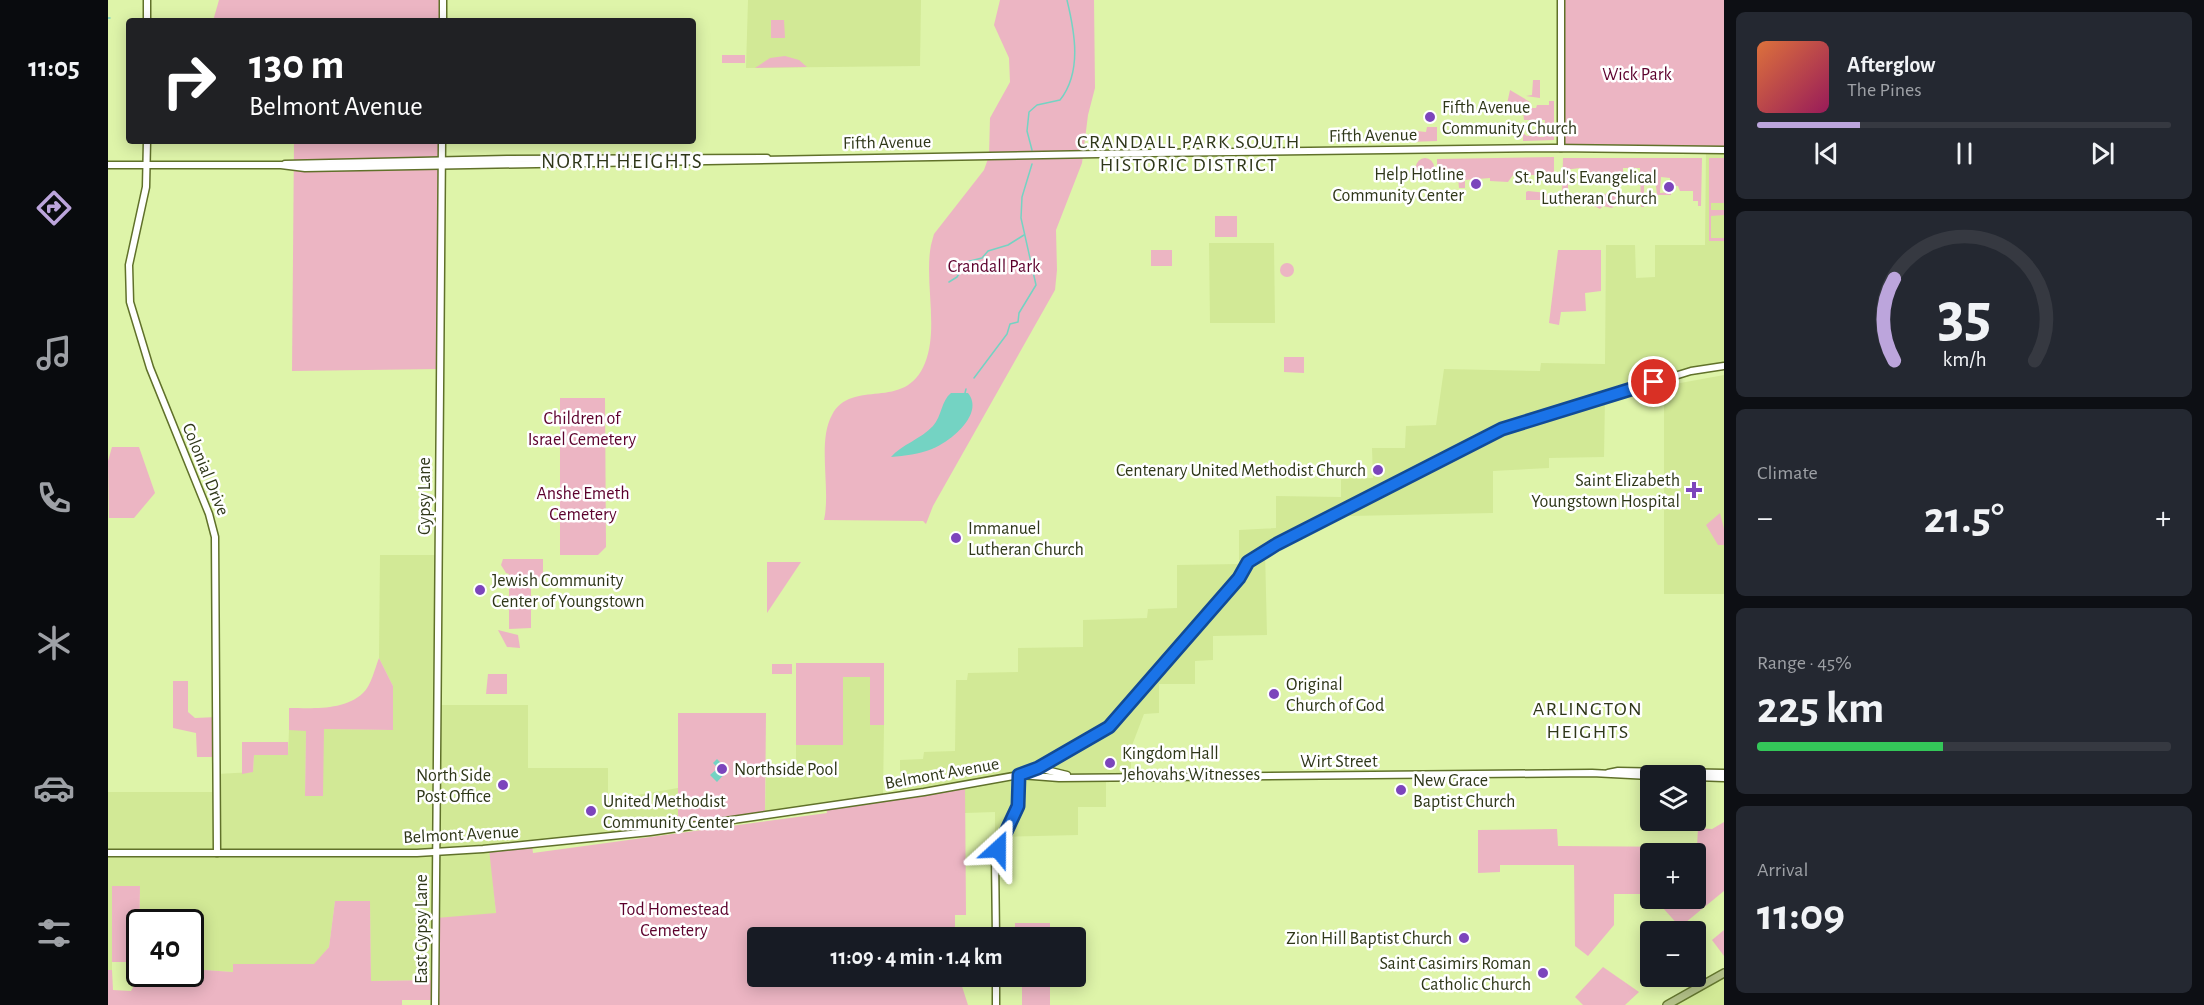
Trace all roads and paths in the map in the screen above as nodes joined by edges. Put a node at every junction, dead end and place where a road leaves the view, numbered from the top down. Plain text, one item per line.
1 (147, 0) edge
2 (443, 0) edge
3 (1561, 0) edge
4 (147, 18) edge
5 (443, 18) edge
6 (147, 144) edge
7 (442, 144) edge
8 (1561, 148) junction
9 (1724, 150) edge
10 (442, 163) junction
11 (108, 165) edge
12 (147, 166) junction
13 (1724, 366) edge
14 (1038, 768) junction
15 (1608, 773) junction
16 (1724, 773) edge
17 (1019, 775) junction
18 (1071, 776) junction
19 (1640, 776) edge
20 (1706, 777) edge
21 (1724, 778) edge
22 (436, 852) junction
23 (108, 853) edge
24 (217, 853) junction
25 (996, 927) edge
26 (1724, 973) edge
27 (996, 987) edge
28 (435, 1005) edge
29 (996, 1005) edge
30 (1667, 1005) edge

1 - 4 street
2 - 5 street
3 - 8 street
6 - 12 street, Colonial Drive
7 - 10 street, Gypsy Lane
8 - 9 street, Fifth Avenue
8 - 10 street, Fifth Avenue
10 - 12 street, Fifth Avenue
10 - 22 street, Gypsy Lane
11 - 12 street, Fifth Avenue
12 - 24 street, Colonial Drive
13 - 14 street, Belmont Avenue
14 - 17 street, Belmont Avenue
14 - 18 street, Wirt Street
15 - 16 street, Wirt Street
15 - 18 street, Wirt Street
15 - 19 street, Wirt Street
17 - 18 street, Wirt Street
17 - 22 street, Belmont Avenue
17 - 25 street
20 - 21 street
22 - 24 street, Belmont Avenue
22 - 28 street, East Gypsy Lane
23 - 24 street, Belmont Avenue
26 - 30 main road
27 - 29 street

